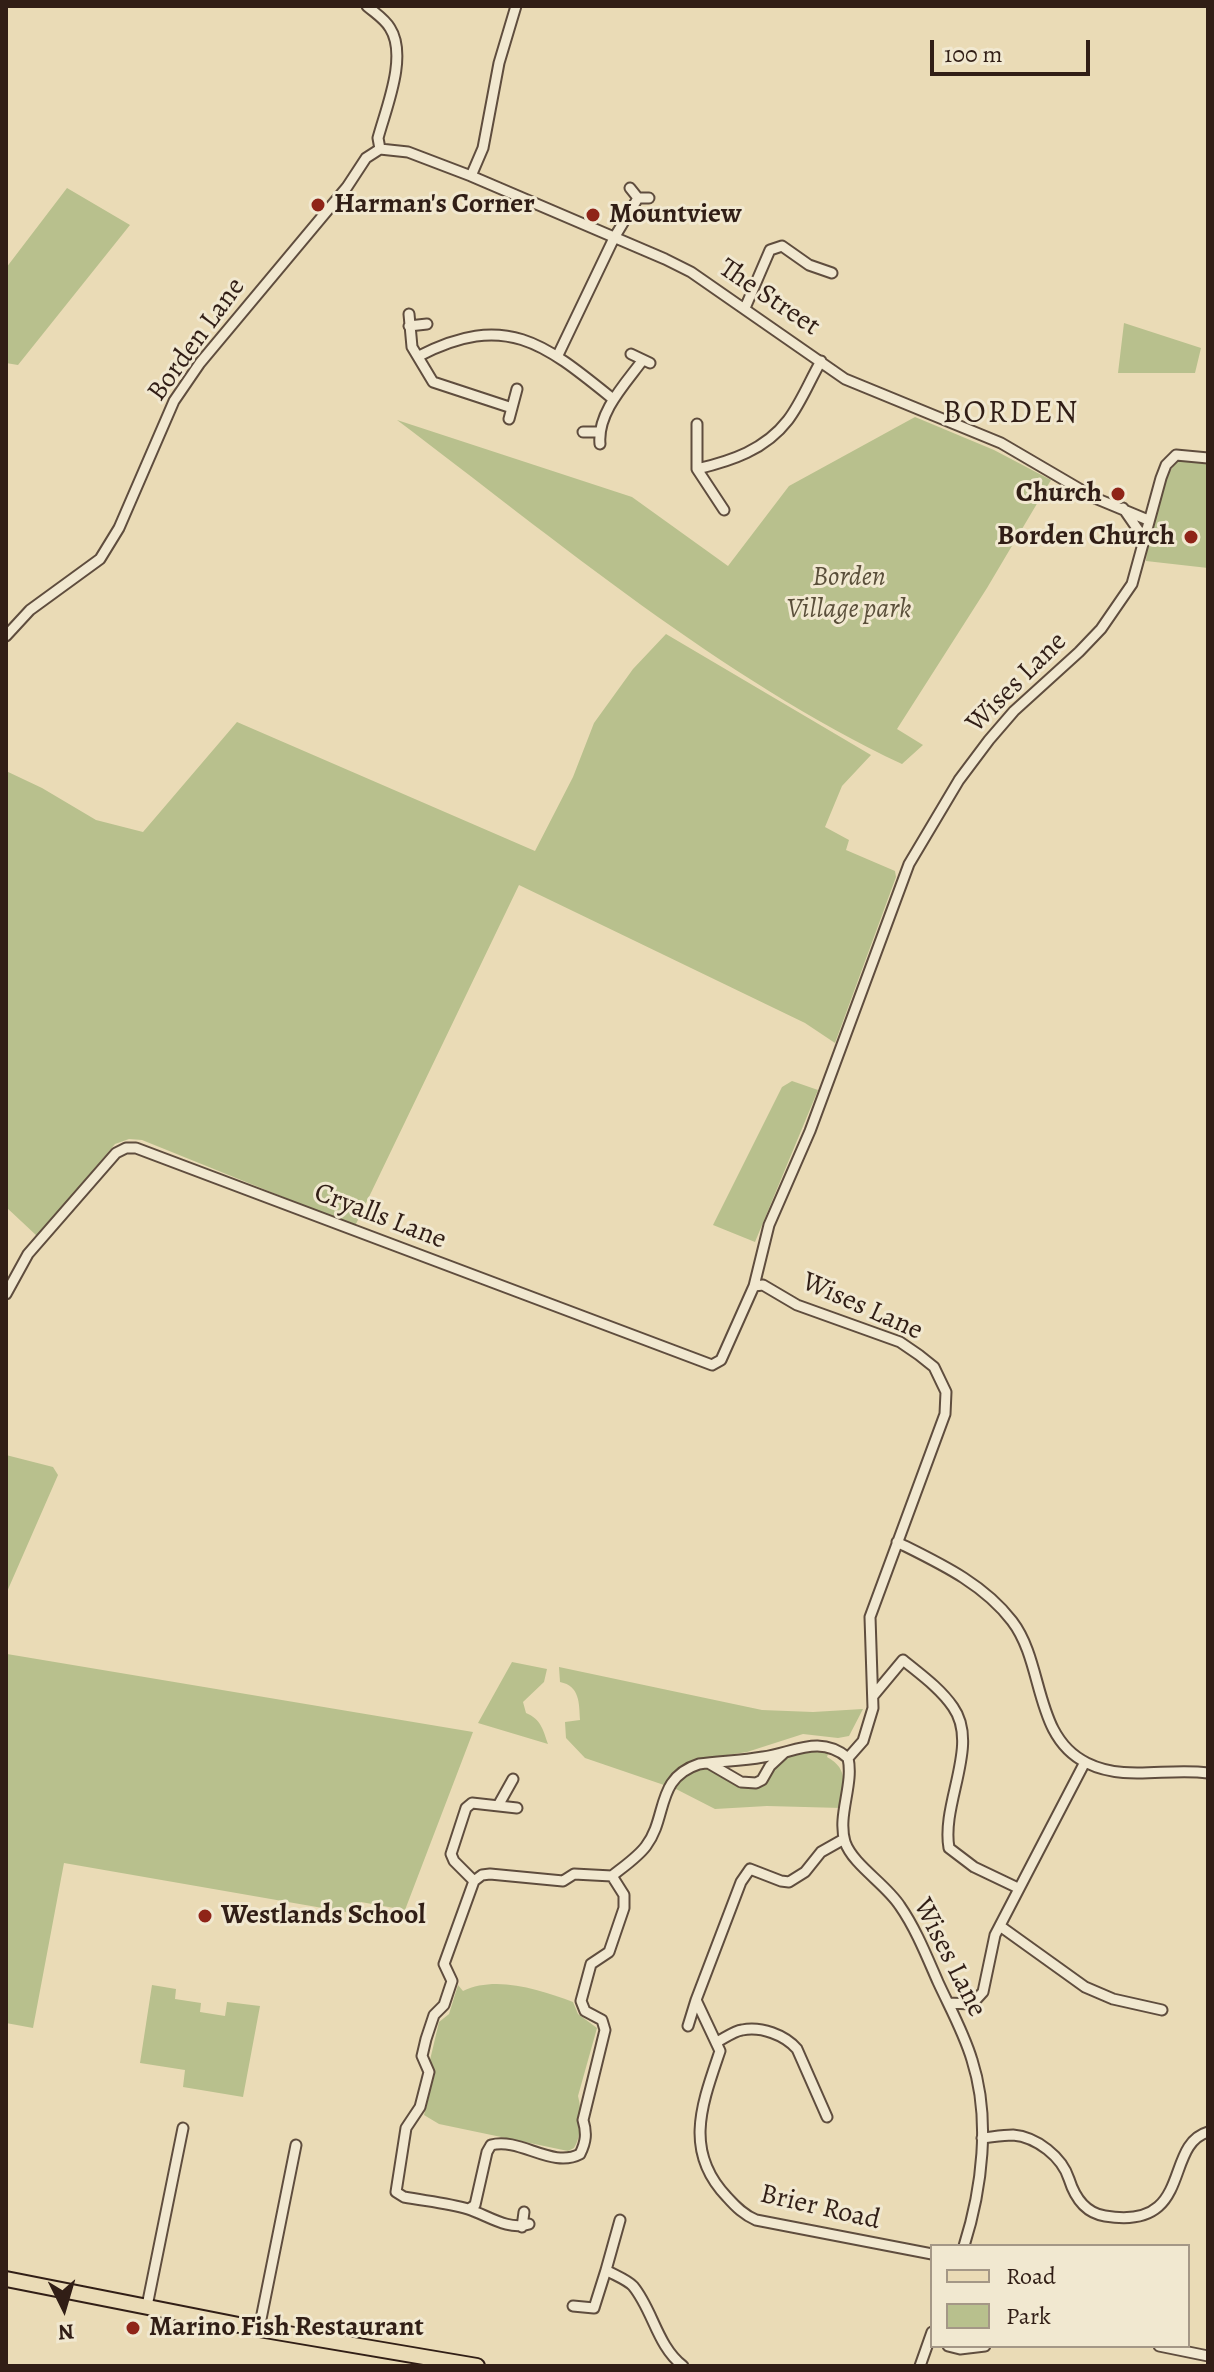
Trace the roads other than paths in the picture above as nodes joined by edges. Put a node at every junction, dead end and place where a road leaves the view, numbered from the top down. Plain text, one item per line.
1 (367, 6) edge
2 (516, 6) edge
3 (380, 149) junction
4 (471, 176) junction
5 (630, 188) dead end
6 (614, 238) junction
7 (832, 273) dead end
8 (745, 308) junction
9 (409, 314) dead end
10 (427, 324) dead end
11 (409, 326) junction
12 (631, 354) dead end
13 (558, 355) junction
14 (419, 356) junction
15 (821, 361) junction
16 (517, 389) dead end
17 (613, 399) junction
18 (512, 408) junction
19 (509, 419) dead end
20 (697, 424) dead end
21 (583, 432) dead end
22 (599, 432) junction
23 (600, 444) dead end
24 (1208, 458) edge
25 (697, 469) junction
26 (1123, 508) junction
27 (724, 510) dead end
28 (1148, 520) junction
29 (1143, 537) junction
30 (6, 636) edge
31 (754, 1286) junction
32 (6, 1294) edge
33 (897, 1542) junction
34 (873, 1697) junction
35 (787, 1751) junction
36 (848, 1758) junction
37 (1085, 1762) junction
38 (707, 1763) junction
39 (1208, 1773) edge
40 (513, 1779) dead end
41 (499, 1804) junction
42 (517, 1808) dead end
43 (844, 1839) junction
44 (612, 1876) junction
45 (474, 1881) junction
46 (1018, 1888) junction
47 (1000, 1926) junction
48 (696, 2000) junction
49 (948, 2003) junction
50 (1162, 2010) dead end
51 (688, 2026) dead end
52 (717, 2042) junction
53 (827, 2117) dead end
54 (183, 2128) dead end
55 (1208, 2132) edge
56 (982, 2138) junction
57 (296, 2145) dead end
58 (469, 2209) junction
59 (524, 2212) dead end
60 (620, 2220) dead end
61 (965, 2244) edge
62 (930, 2254) edge
63 (606, 2270) junction
64 (6, 2279) edge
65 (147, 2306) junction
66 (573, 2306) dead end
67 (259, 2329) junction
68 (930, 2341) edge
69 (1169, 2348) edge
70 (1208, 2356) edge
71 (477, 2366) edge
72 (683, 2366) edge
73 (920, 2366) edge

1 - 3 street
2 - 4 street
3 - 4 street, The Street
3 - 30 street, Borden Lane
4 - 6 street, The Street
5 - 6 street
6 - 8 street, The Street
6 - 13 street
7 - 8 street
8 - 15 street, The Street
9 - 11 street
10 - 11 street
11 - 14 street
12 - 17 street
13 - 14 street
13 - 17 street
14 - 18 street
15 - 25 street
15 - 26 street, The Street
16 - 18 street
17 - 22 street
18 - 19 street
20 - 25 street
21 - 22 street
22 - 23 street
24 - 28 street, Wises Lane
25 - 27 street
26 - 28 street, The Street
26 - 29 street
28 - 29 street, Wises Lane
29 - 31 street, Wises Lane
31 - 32 street, Cryalls Lane
31 - 33 street, Wises Lane
33 - 34 street, Wises Lane
33 - 37 street
34 - 36 street, Wises Lane
34 - 46 street
35 - 36 street
35 - 38 street
35 - 38 street
36 - 43 street, Wises Lane
37 - 39 street
37 - 46 street
38 - 44 street
40 - 41 street
41 - 42 street
41 - 45 street
43 - 48 street
43 - 49 street, Wises Lane
44 - 45 street
44 - 58 street
45 - 58 street
46 - 47 street
47 - 49 street
47 - 50 street
48 - 51 street
48 - 52 street
49 - 56 street, Wises Lane
52 - 53 street
52 - 62 street, Brier Road
54 - 65 street
55 - 56 street
56 - 61 street, Wises Lane
57 - 67 street
58 - 59 street
60 - 63 street
63 - 66 street
63 - 72 street
64 - 65 main road
65 - 67 main road
67 - 71 main road
68 - 73 street
69 - 70 street

